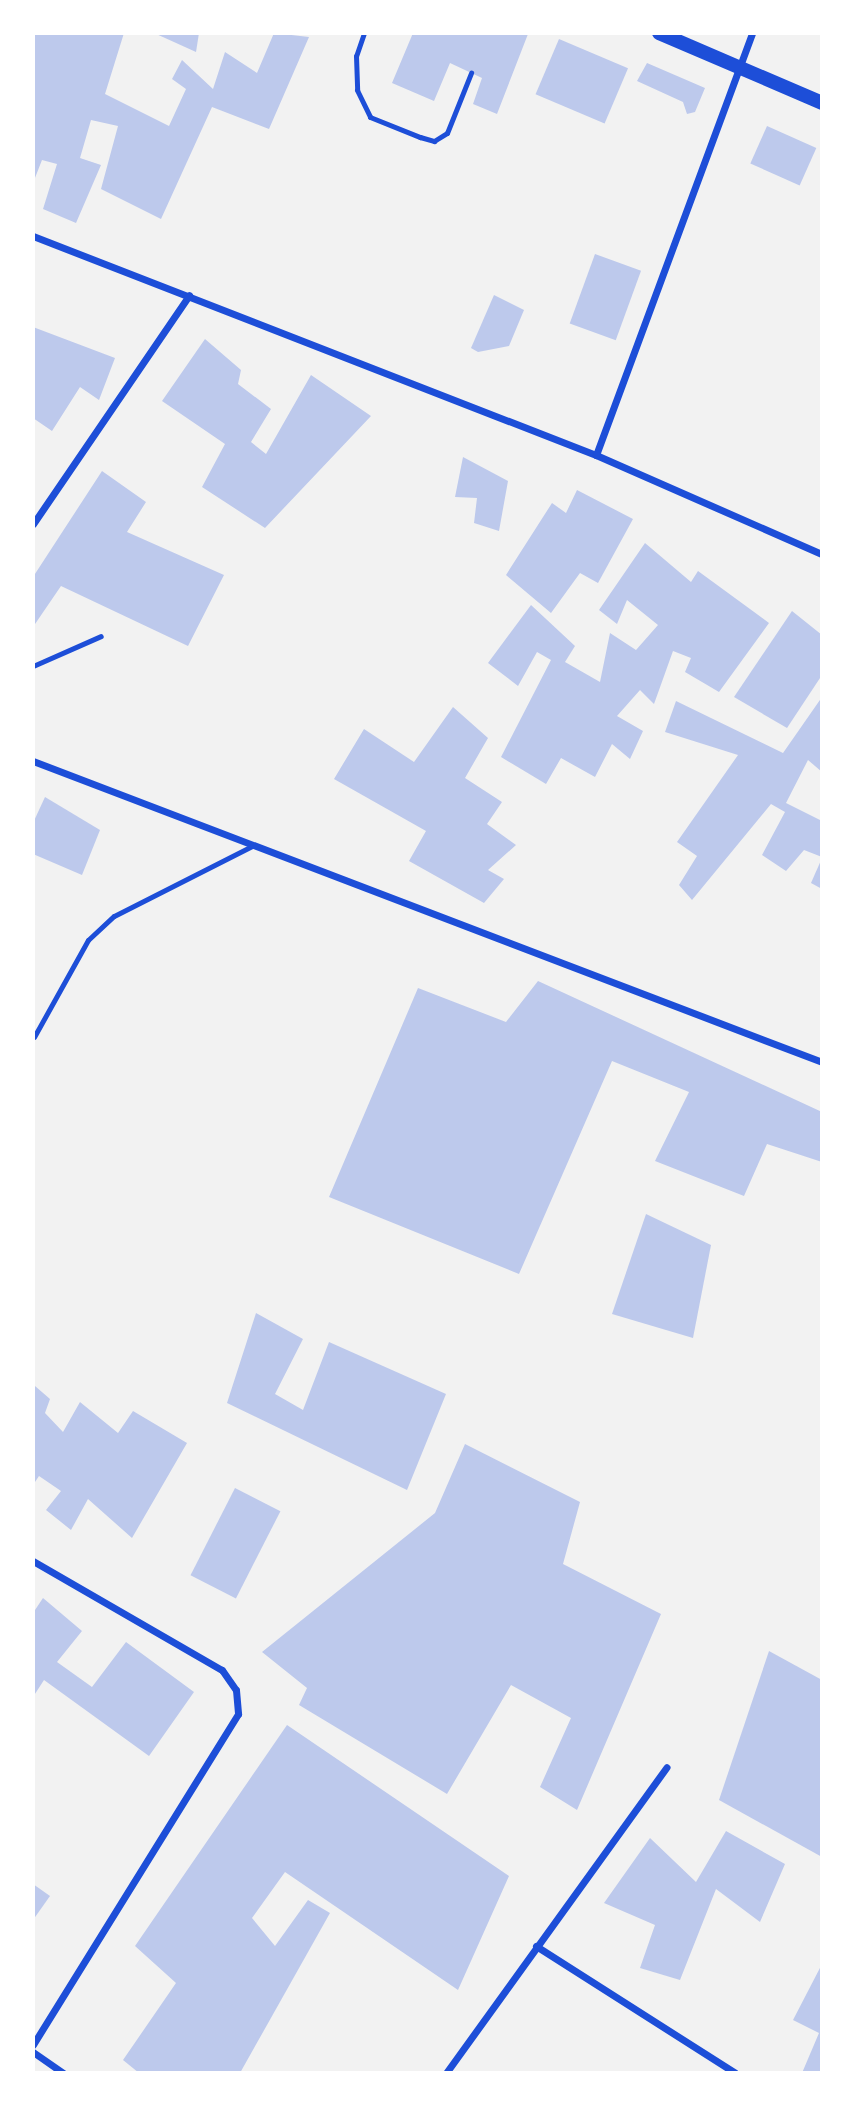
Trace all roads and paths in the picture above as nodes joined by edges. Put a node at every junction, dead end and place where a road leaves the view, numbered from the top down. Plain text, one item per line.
1 (364, 33) edge
2 (659, 33) edge
3 (752, 33) edge
4 (740, 69) junction
5 (471, 73) dead end
6 (822, 103) edge
7 (33, 236) edge
8 (189, 295) junction
9 (596, 455) junction
10 (33, 524) edge
11 (822, 554) edge
12 (101, 636) dead end
13 (33, 666) edge
14 (33, 761) edge
15 (254, 845) junction
16 (34, 1037) edge
17 (822, 1062) edge
18 (33, 1561) edge
19 (667, 1767) dead end
20 (536, 1946) junction
21 (33, 2045) edge
22 (33, 2052) edge
23 (63, 2073) edge
24 (446, 2073) edge
25 (735, 2073) edge

1 - 5 lane
2 - 4 main road
3 - 4 street
4 - 6 main road
4 - 9 street
7 - 8 street
8 - 9 street
8 - 10 street
9 - 11 street
12 - 13 lane
14 - 15 street
15 - 16 lane
15 - 17 street
18 - 21 street
19 - 20 street
20 - 24 street
20 - 25 street
22 - 23 street

